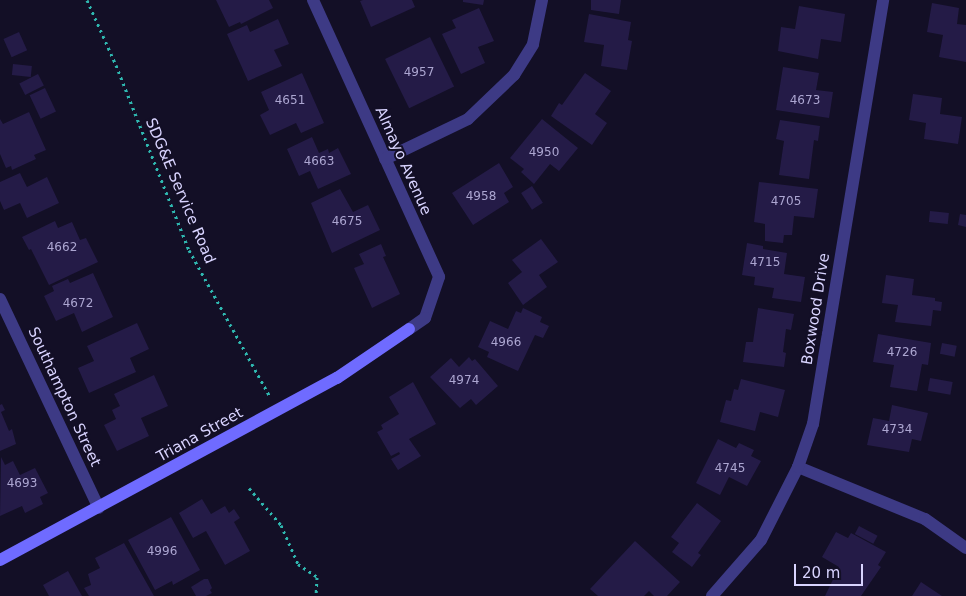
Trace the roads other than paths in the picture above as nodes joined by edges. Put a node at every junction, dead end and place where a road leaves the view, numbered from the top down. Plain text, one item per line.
1 (313, 0) edge
2 (542, 0) edge
3 (883, 0) edge
4 (384, 159) junction
5 (0, 299) edge
6 (409, 329) joint
7 (798, 467) junction
8 (99, 508) junction
9 (966, 548) edge
10 (0, 560) edge
11 (712, 596) edge

1 - 4 street, Almayo Avenue
2 - 4 street
3 - 7 street, Boxwood Drive
4 - 6 street, Almayo Avenue
5 - 8 street, Southampton Street
6 - 8 street, Triana Street
7 - 9 street
7 - 11 street, Boxwood Drive
8 - 10 street, Triana Street

